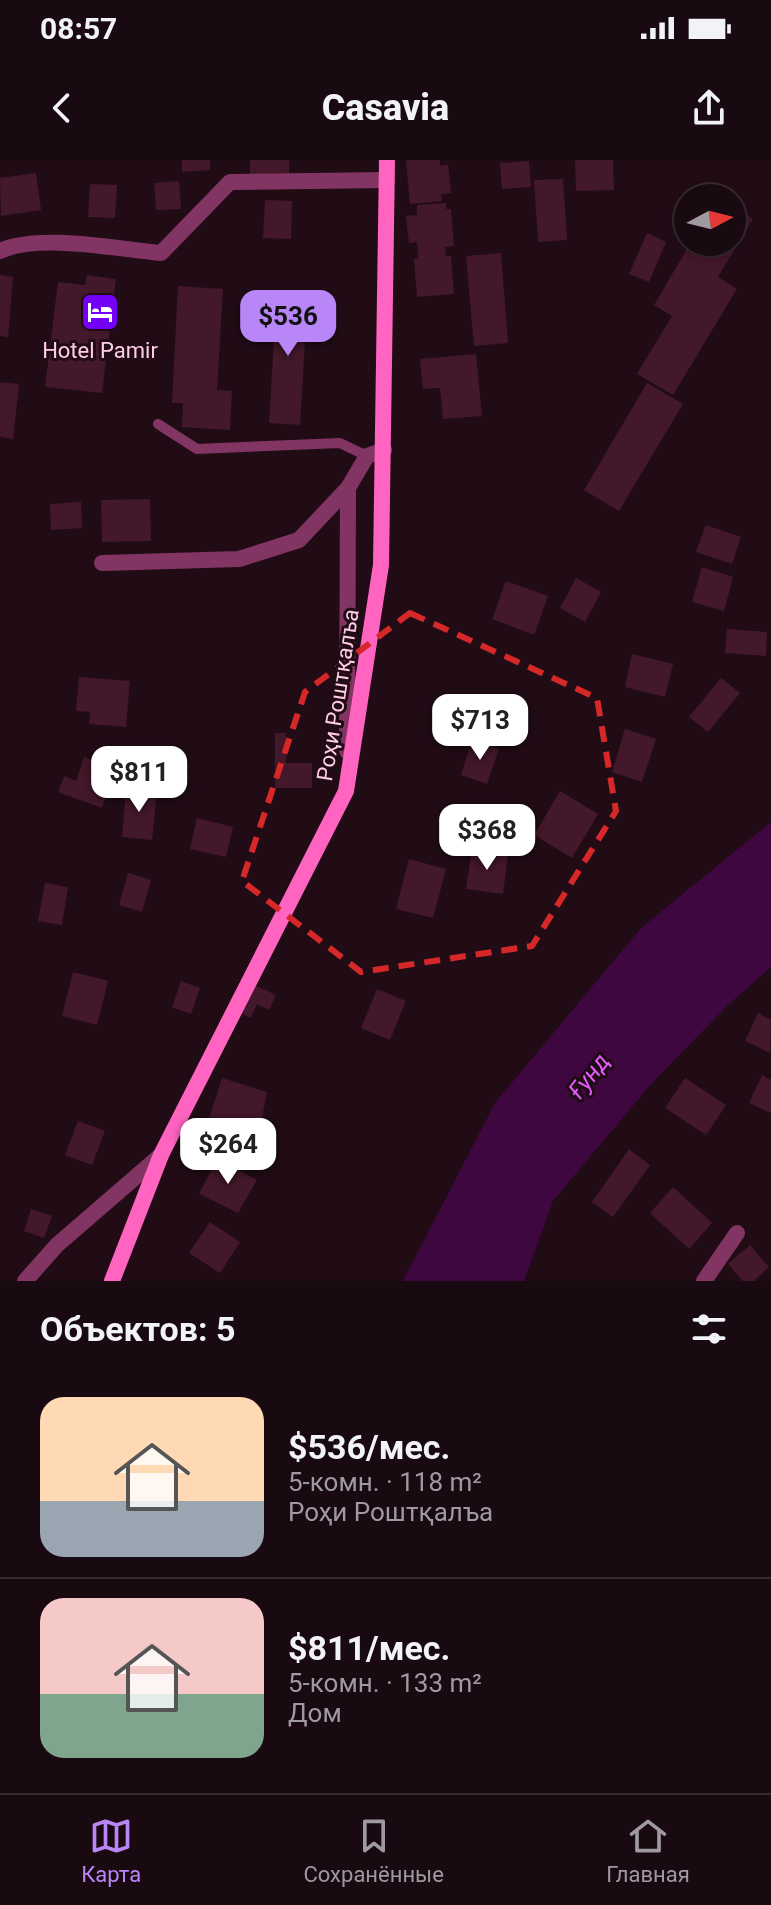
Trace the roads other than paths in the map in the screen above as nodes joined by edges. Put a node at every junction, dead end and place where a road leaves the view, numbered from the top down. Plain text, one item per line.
1 (387, 160) edge
2 (387, 180) junction
3 (0, 251) edge
4 (158, 424) dead end
5 (384, 450) junction
6 (367, 456) junction
7 (348, 488) junction
8 (102, 563) dead end
9 (346, 791) junction
10 (161, 1155) junction
11 (737, 1233) dead end
12 (25, 1281) edge
13 (112, 1281) edge
14 (704, 1281) edge

1 - 2 main road, Роҳи Роштқалъа
2 - 3 street
2 - 5 main road, Роҳи Роштқалъа
4 - 6 lane
5 - 6 street
5 - 9 main road, Роҳи Роштқалъа
6 - 7 street
7 - 8 street
7 - 9 street
9 - 10 main road, Роҳи Роштқалъа
10 - 12 street
10 - 13 main road, Роҳи Роштқалъа
11 - 14 street

